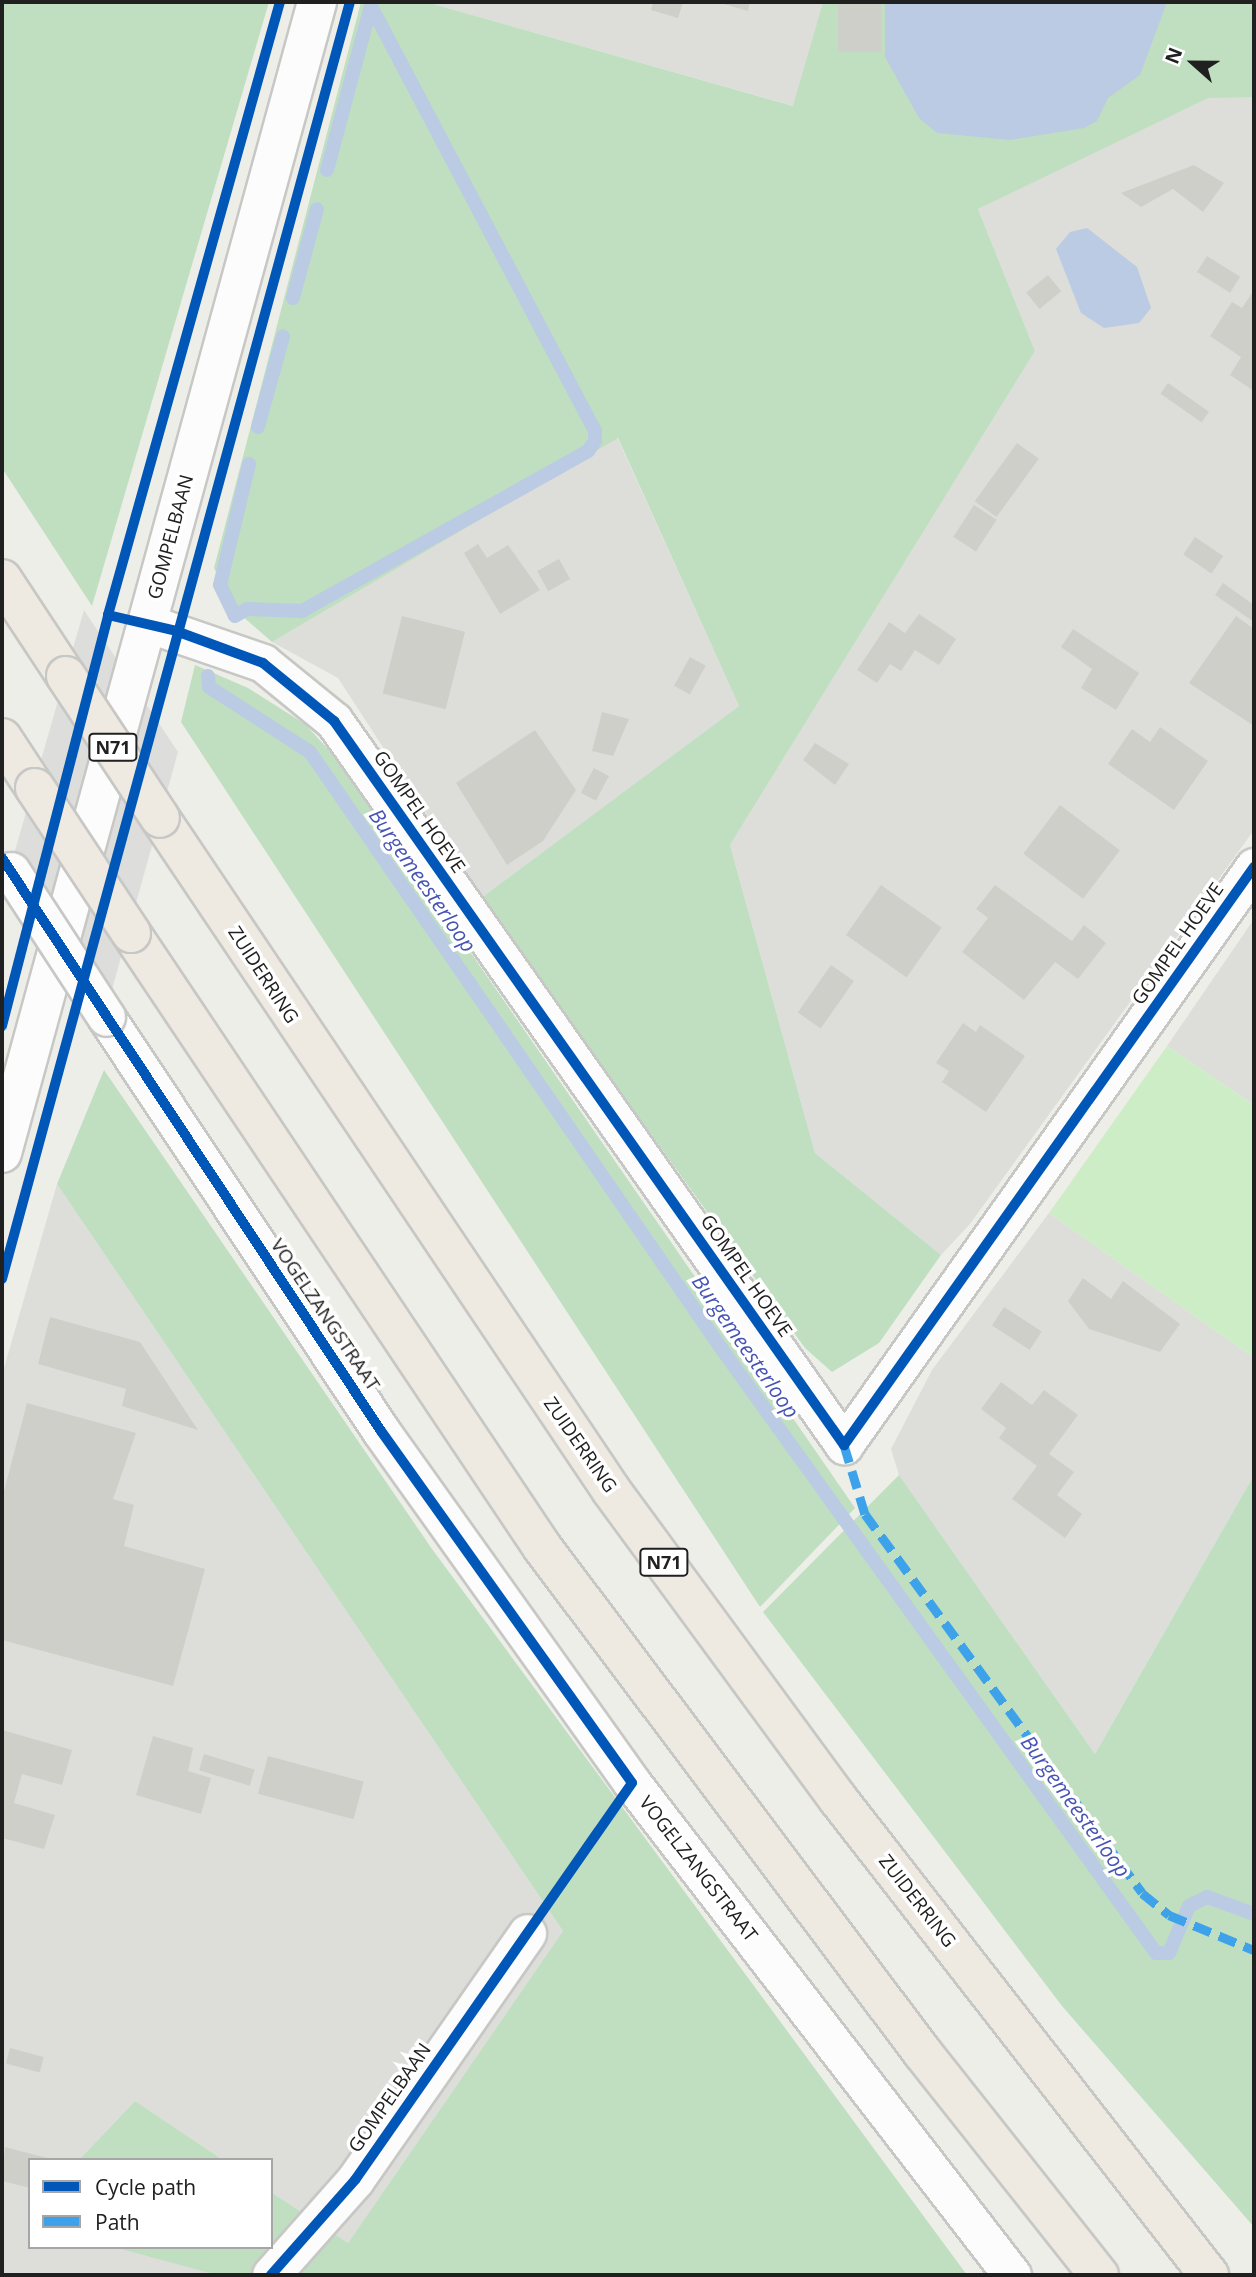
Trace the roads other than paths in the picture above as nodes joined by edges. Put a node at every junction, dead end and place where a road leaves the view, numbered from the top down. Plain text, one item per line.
1 (317, 2) edge
2 (2, 579) edge
3 (147, 623) junction
4 (2, 738) edge
5 (6, 865) edge
6 (1254, 867) edge
7 (2, 1153) edge
8 (527, 1933) dead end
9 (271, 2275) edge
10 (1012, 2275) edge
11 (1099, 2275) edge
12 (1209, 2275) edge

1 - 3 street, GOMPELBAAN
2 - 12 highway, ZUIDERRING / N71, bridge
3 - 6 street, GOMPEL HOEVE
3 - 7 street, GOMPELBAAN
4 - 11 highway, bridge
5 - 10 street, VOGELZANGSTRAAT, bridge
8 - 9 street, GOMPELBAAN

